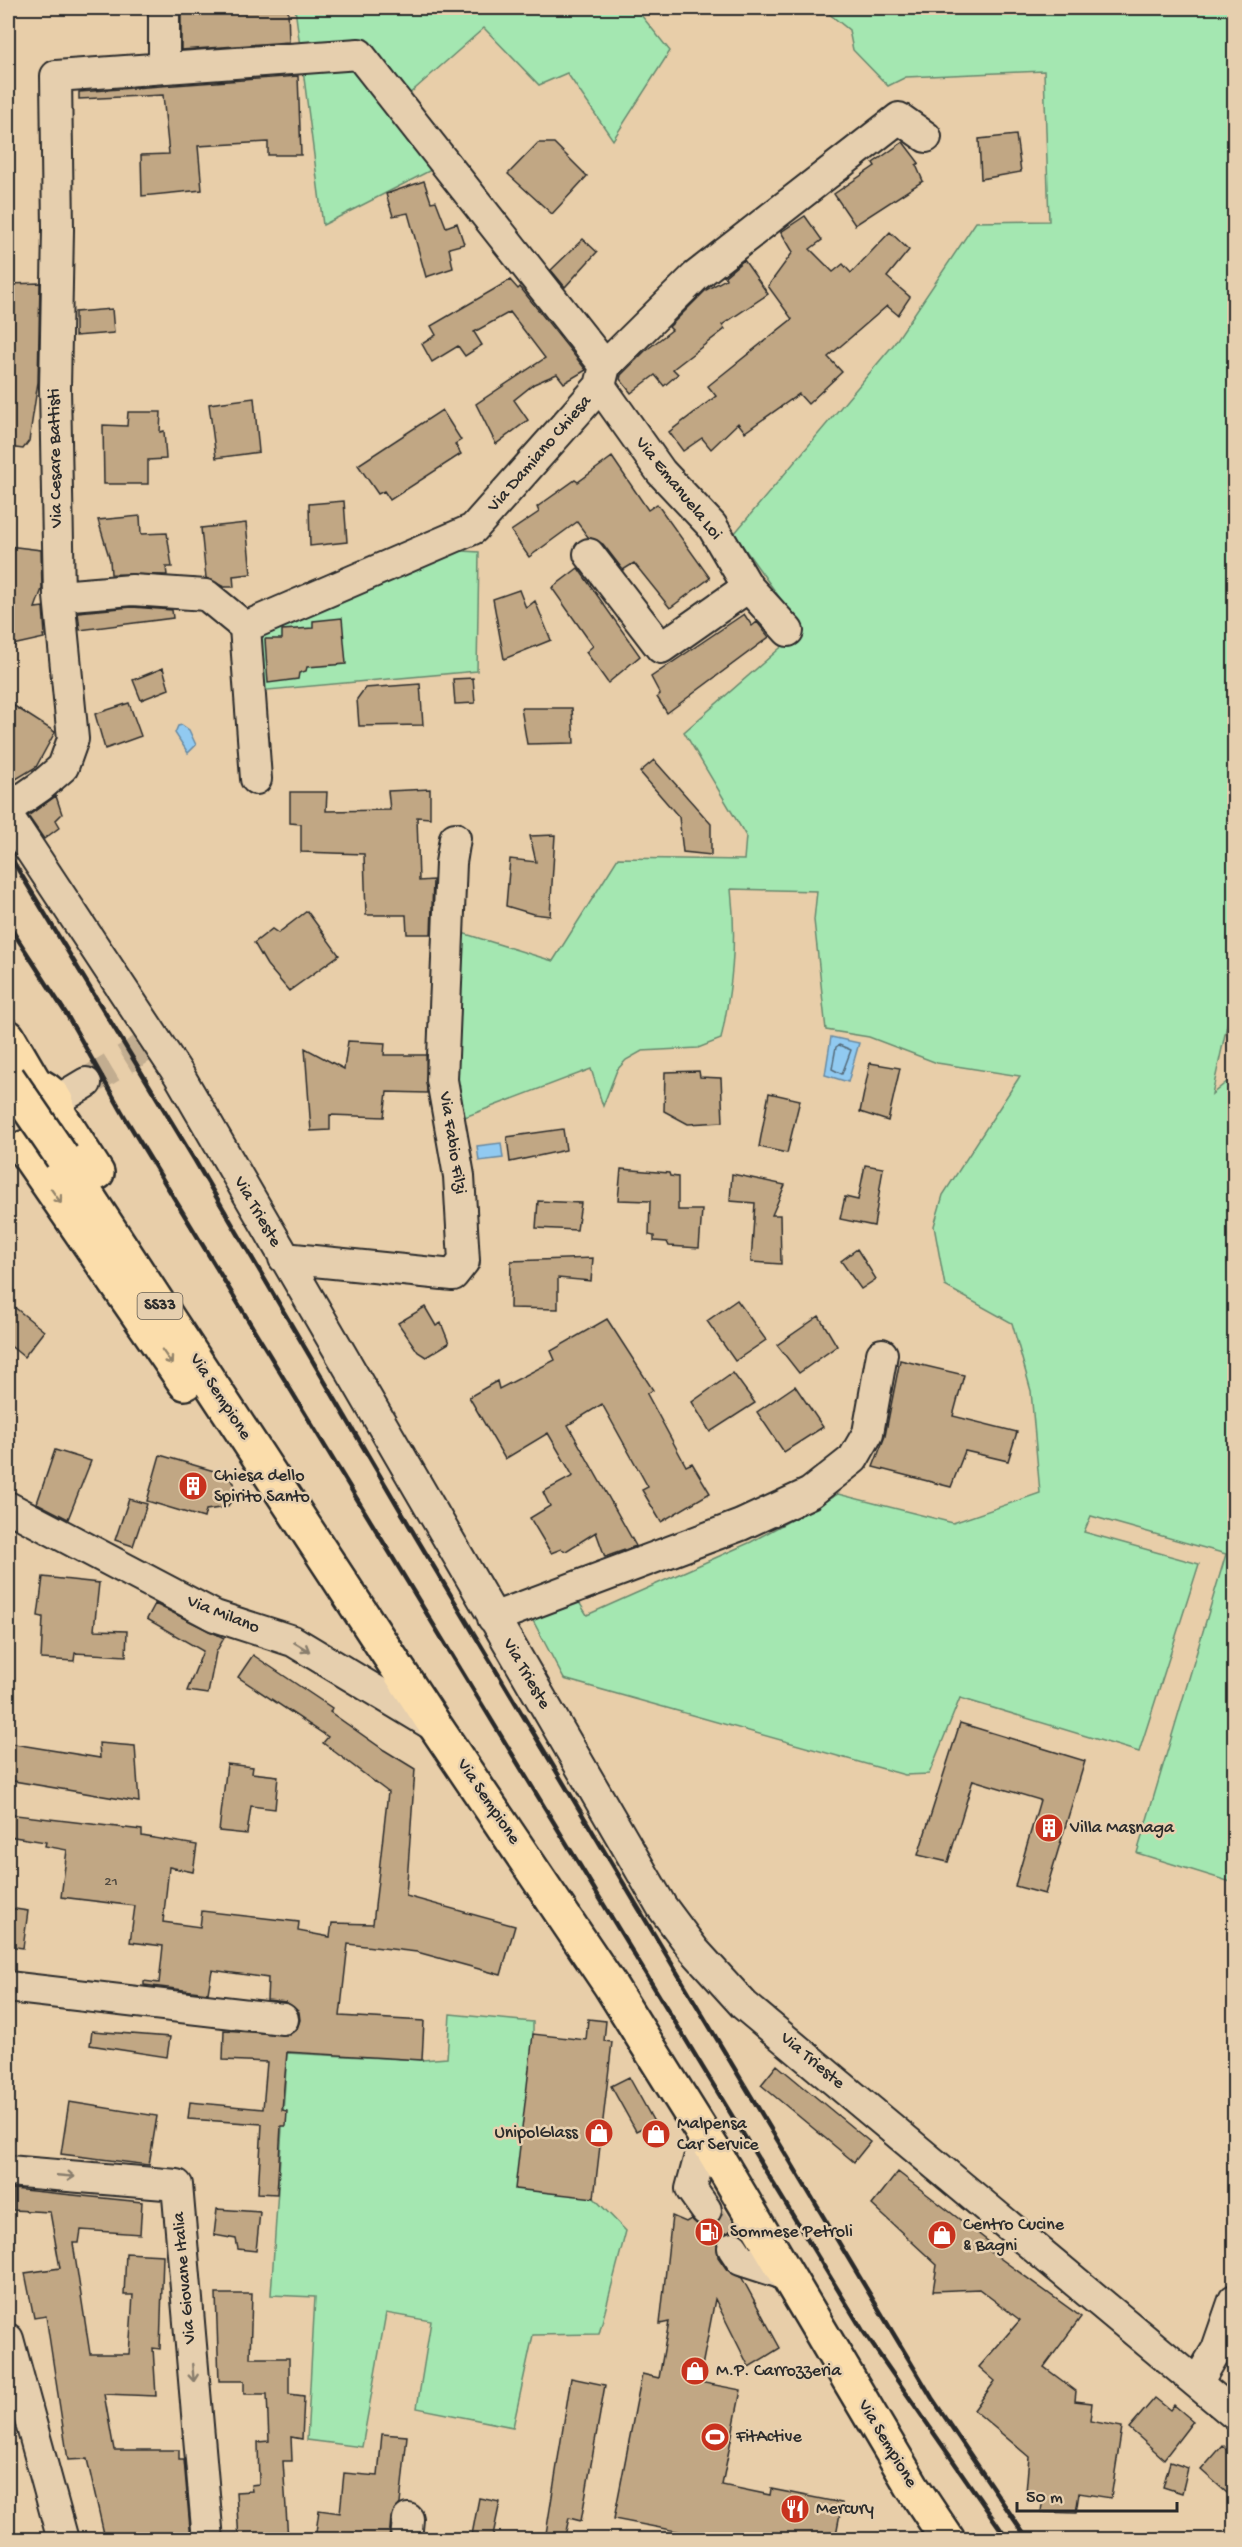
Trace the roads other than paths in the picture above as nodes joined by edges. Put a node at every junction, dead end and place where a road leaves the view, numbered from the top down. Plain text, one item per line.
1 (164, 8) edge
2 (164, 68) junction
3 (926, 137) dead end
4 (603, 376) junction
5 (589, 554) dead end
6 (748, 587) junction
7 (59, 596) junction
8 (246, 627) junction
9 (788, 631) dead end
10 (256, 779) dead end
11 (8, 809) edge
12 (8, 816) edge
13 (455, 838) dead end
14 (8, 1036) edge
15 (86, 1083) tunnel mouth
16 (33, 1092) edge
17 (15, 1145) edge
18 (284, 1258) junction
19 (882, 1354) dead end
20 (257, 1455) junction
21 (287, 1501) junction
22 (8, 1507) edge
23 (493, 1617) junction
24 (436, 1727) junction
25 (8, 1987) edge
26 (283, 2019) dead end
27 (705, 2137) junction
28 (8, 2171) edge
29 (706, 2210) tunnel mouth
30 (733, 2248) tunnel mouth
31 (787, 2275) junction
32 (1234, 2300) edge
33 (8, 2339) edge
34 (1197, 2383) junction
35 (1234, 2414) edge
36 (63, 2540) edge
37 (208, 2540) edge
38 (948, 2540) edge

1 - 2 street
2 - 4 street, Via Emanuela Loi
2 - 7 street, Via Cesare Battisti
3 - 4 street, Via Damiano Chiesa
4 - 6 street, Via Emanuela Loi
4 - 8 street, Via Damiano Chiesa
5 - 6 street
6 - 9 street, Via Emanuela Loi
7 - 8 street
7 - 11 street, Via Cesare Battisti
8 - 10 street
12 - 18 street, Via Trieste
13 - 18 street, Via Fabio Filzi
14 - 16 main road
15 - 16 street
16 - 17 main road
16 - 20 main road, Via Sempione / SS33, bridge
16 - 21 main road
17 -> 20 main road
18 - 23 street, Via Trieste
19 - 23 street, Via Trieste
20 - 21 main road, Via Sempione / SS33
21 - 24 main road, Via Sempione / SS33
22 -> 24 street, Via Milano
23 - 34 street, Via Trieste
24 - 27 main road, Via Sempione / SS33
25 - 26 street
27 - 29 street
27 - 31 main road, Via Sempione / SS33
28 -> 37 street, Via Giovane Italia
30 - 31 street
31 - 38 main road, Via Sempione / SS33
32 - 34 street
33 - 36 street
34 - 35 street, Via Trieste

